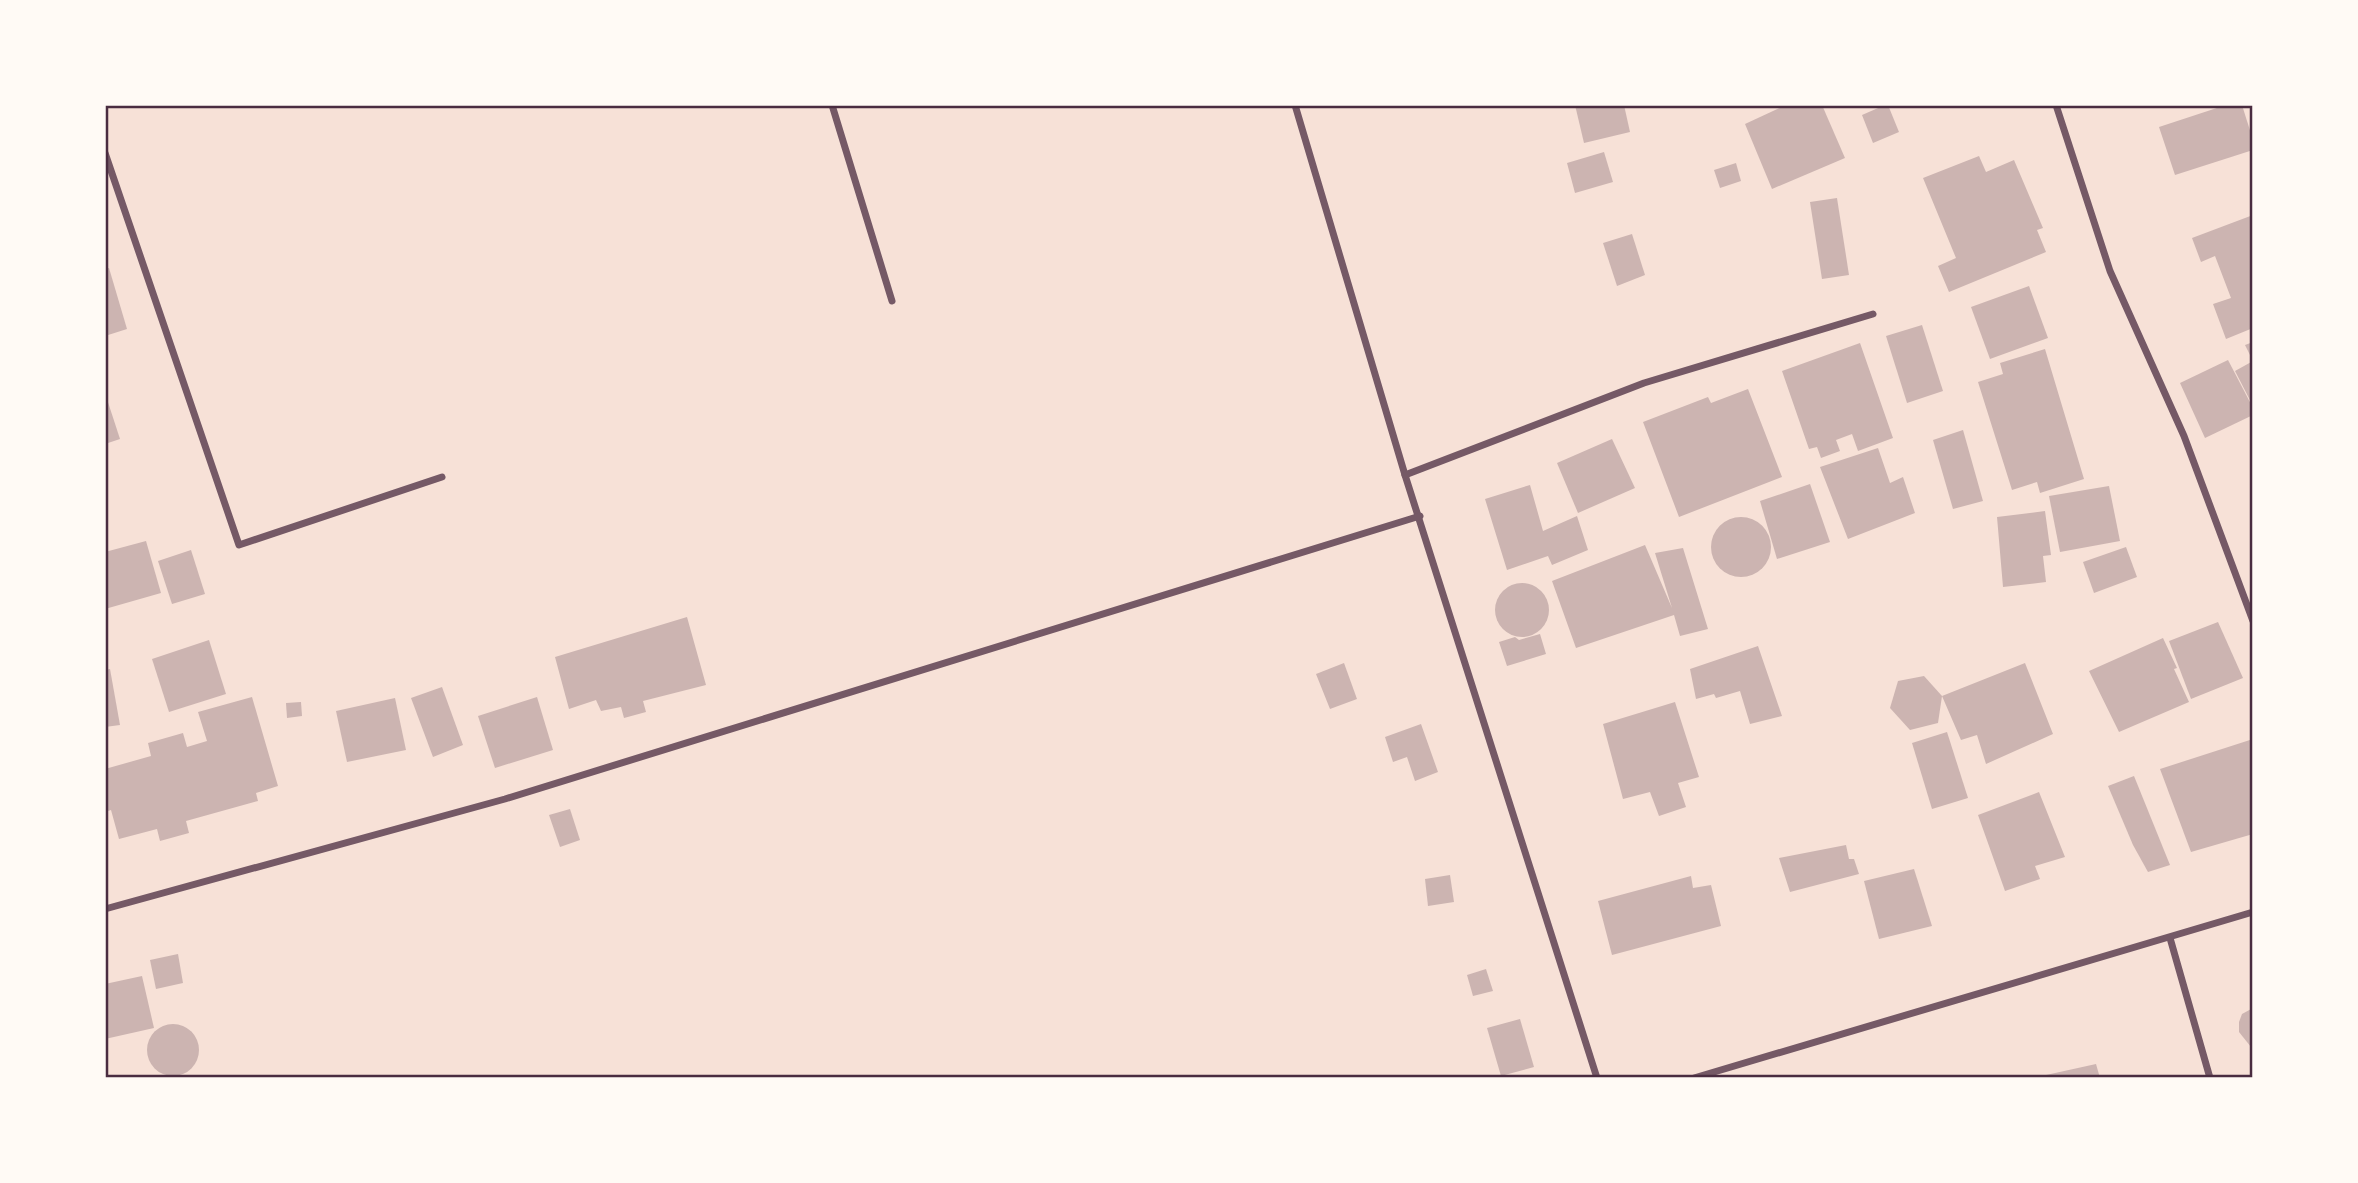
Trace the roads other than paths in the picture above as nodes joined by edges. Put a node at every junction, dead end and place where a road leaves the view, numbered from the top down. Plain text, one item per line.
1 (832, 105) edge
2 (1295, 105) edge
3 (2056, 105) edge
4 (105, 153) edge
5 (892, 301) dead end
6 (1873, 314) dead end
7 (1405, 475) junction
8 (442, 477) dead end
9 (1420, 516) junction
10 (2253, 621) edge
11 (105, 909) edge
12 (2253, 912) edge
13 (2170, 938) junction
14 (1597, 1078) edge
15 (1694, 1078) edge
16 (2210, 1078) edge

1 - 5 street
2 - 7 street
3 - 10 street
4 - 8 street
6 - 7 street
7 - 9 street
9 - 11 street
9 - 14 street
12 - 13 street
13 - 15 street
13 - 16 street

